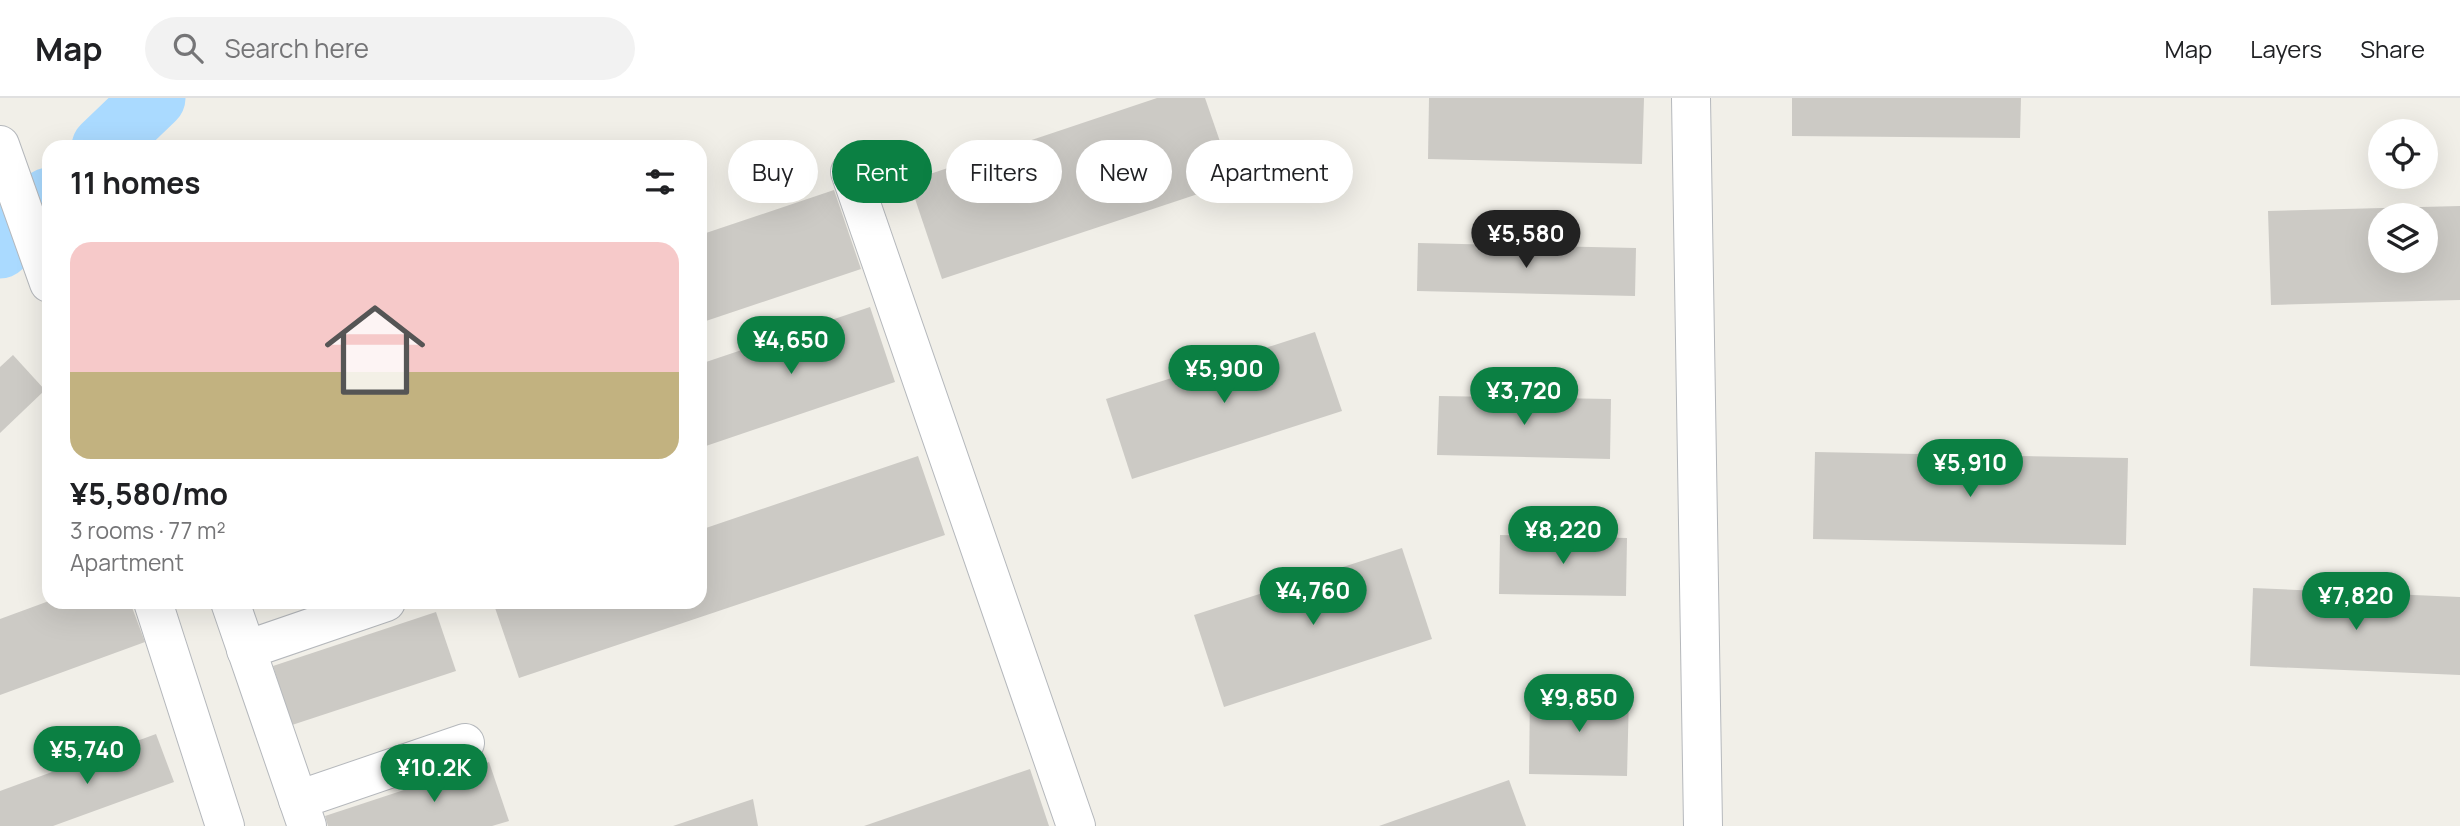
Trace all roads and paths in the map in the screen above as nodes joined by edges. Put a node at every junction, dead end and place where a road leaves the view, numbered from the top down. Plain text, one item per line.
1 (1691, 98) edge
2 (0, 145) edge
3 (861, 203) edge
4 (42, 263) edge
5 (155, 609) edge
6 (232, 609) edge
7 (366, 609) edge
8 (246, 650) junction
9 (465, 743) dead end
10 (303, 813) edge
11 (225, 826) edge
12 (1076, 826) edge
13 (1703, 826) edge

1 - 13 street
2 - 4 street
3 - 12 street
5 - 11 street
6 - 8 street
7 - 8 street
8 - 10 street
9 - 10 street

